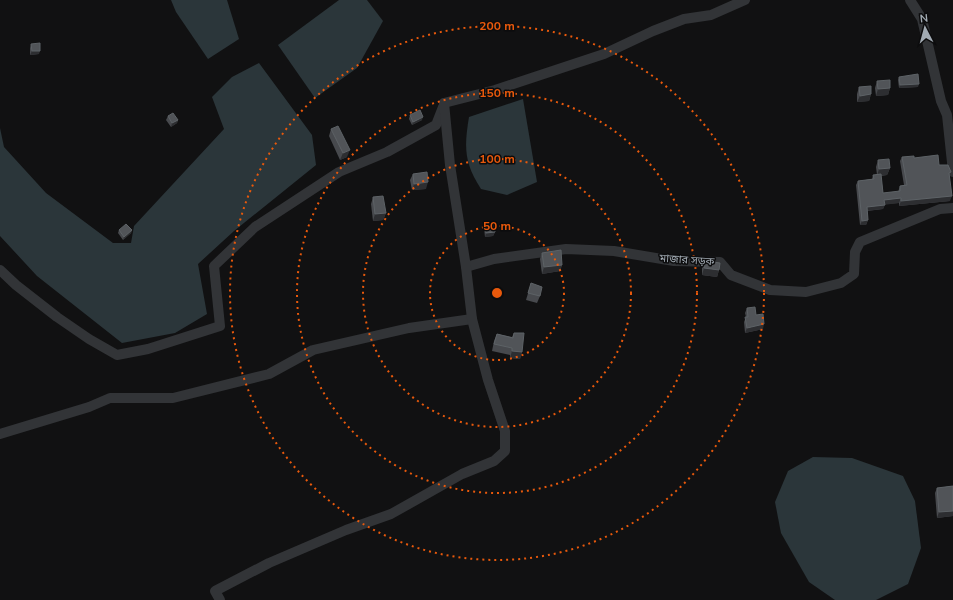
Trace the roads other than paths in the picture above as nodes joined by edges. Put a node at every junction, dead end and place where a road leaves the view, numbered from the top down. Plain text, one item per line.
1 (745, 0) edge
2 (910, 0) edge
3 (444, 103) junction
4 (953, 172) edge
5 (953, 208) edge
6 (466, 267) junction
7 (0, 270) edge
8 (472, 319) junction
9 (0, 434) edge
10 (220, 600) edge

1 - 3 street
2 - 4 street
3 - 6 street
3 - 7 street
5 - 6 street, মাজার সড়ক
6 - 8 street
8 - 9 street
8 - 10 street

